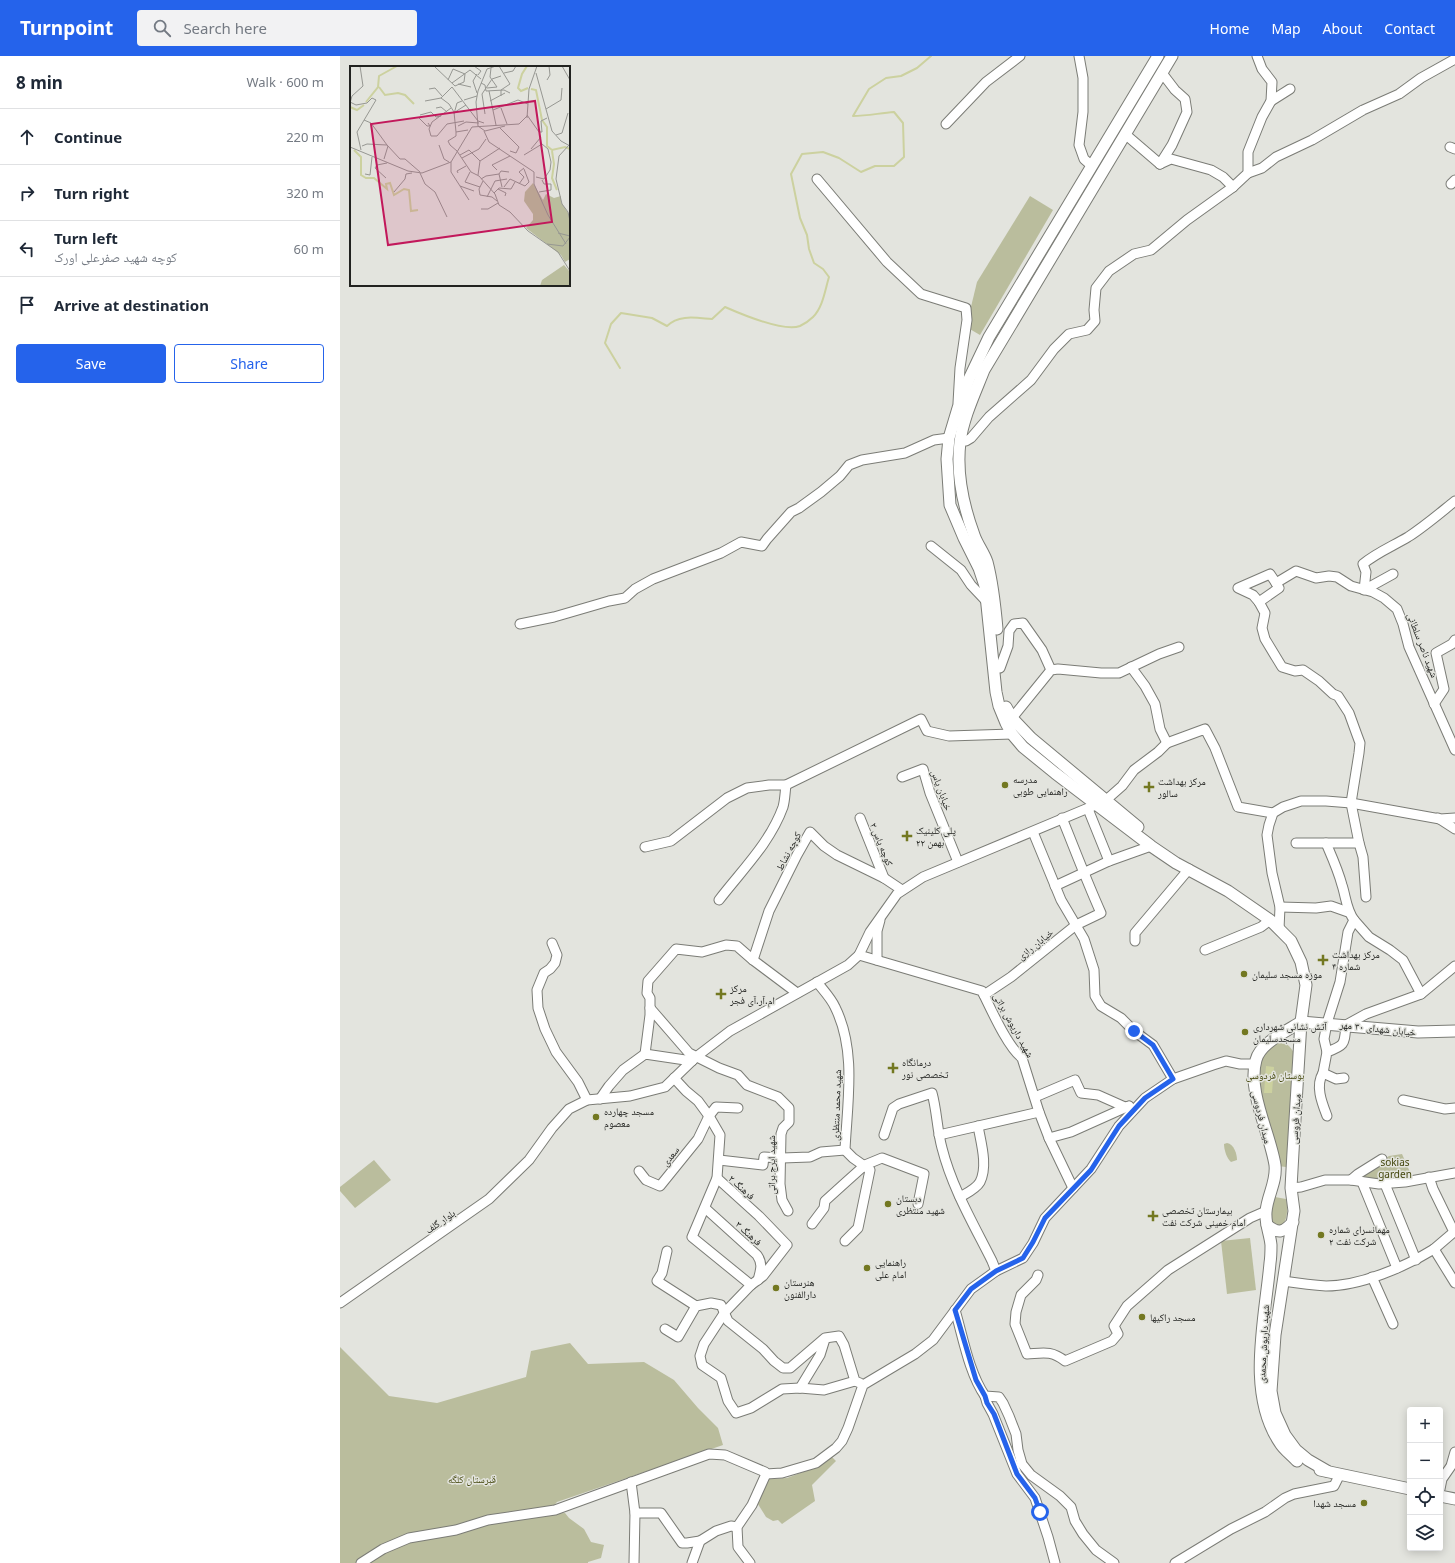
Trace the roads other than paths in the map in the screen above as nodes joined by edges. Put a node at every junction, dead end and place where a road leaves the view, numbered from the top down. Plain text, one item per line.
1 (1020, 56) edge
2 (1079, 56) edge
3 (1158, 56) edge
4 (1172, 56) edge
5 (1257, 56) edge
6 (1455, 59) edge
7 (1162, 73) junction
8 (1290, 89) dead end
9 (1271, 101) junction
10 (946, 124) dead end
11 (1125, 134) junction
12 (1160, 164) junction
13 (1092, 166) junction
14 (1248, 173) junction
15 (817, 179) dead end
16 (1233, 187) junction
17 (958, 408) junction
18 (949, 438) junction
19 (960, 441) junction
20 (1455, 501) edge
21 (931, 546) dead end
22 (1393, 574) dead end
23 (1276, 584) junction
24 (1364, 590) junction
25 (987, 602) junction
26 (1260, 602) junction
27 (520, 624) dead end
28 (1455, 640) edge
29 (1179, 647) dead end
30 (1131, 667) junction
31 (1051, 670) junction
32 (998, 672) junction
33 (1434, 704) junction
34 (1012, 718) junction
35 (1012, 734) junction
36 (1031, 738) junction
37 (1167, 743) junction
38 (1023, 747) junction
39 (1455, 750) edge
40 (902, 777) dead end
41 (786, 786) junction
42 (1352, 803) junction
43 (1096, 805) junction
44 (1273, 813) junction
45 (860, 818) dead end
46 (1062, 818) junction
47 (1438, 818) junction
48 (1455, 818) edge
49 (1455, 829) edge
50 (1033, 832) junction
51 (1296, 843) dead end
52 (1326, 843) junction
53 (1359, 843) junction
54 (1151, 846) junction
55 (645, 847) dead end
56 (1109, 861) junction
57 (958, 862) junction
58 (1189, 869) junction
59 (1083, 873) junction
60 (884, 878) junction
61 (1055, 886) junction
62 (902, 890) junction
63 (1366, 897) dead end
64 (719, 900) dead end
65 (1280, 907) junction
66 (1348, 912) junction
67 (881, 915) junction
68 (1270, 920) junction
69 (1354, 920) junction
70 (1076, 925) junction
71 (1279, 929) junction
72 (1135, 941) dead end
73 (552, 943) dead end
74 (1205, 950) dead end
75 (859, 955) junction
76 (753, 960) junction
77 (877, 960) junction
78 (1455, 966) edge
79 (817, 982) junction
80 (797, 993) junction
81 (1421, 994) junction
82 (984, 995) junction
83 (650, 1008) junction
84 (1301, 1022) junction
85 (1327, 1023) junction
86 (1346, 1025) junction
87 (1455, 1031) edge
88 (1281, 1035) junction
89 (1300, 1050) junction
90 (1327, 1052) junction
91 (645, 1054) junction
92 (694, 1059) junction
93 (1255, 1064) junction
94 (1323, 1073) junction
95 (674, 1078) junction
96 (1344, 1078) dead end
97 (1173, 1079) junction
98 (1035, 1097) junction
99 (1145, 1098) junction
100 (600, 1099) junction
101 (587, 1100) junction
102 (1403, 1100) dead end
103 (1129, 1106) junction
104 (738, 1108) dead end
105 (1455, 1108) edge
106 (1039, 1112) junction
107 (709, 1116) junction
108 (1327, 1116) dead end
109 (978, 1126) junction
110 (884, 1135) dead end
111 (939, 1135) junction
112 (1049, 1138) junction
113 (845, 1150) junction
114 (782, 1158) junction
115 (1382, 1159) dead end
116 (719, 1160) junction
117 (865, 1165) junction
118 (639, 1171) dead end
119 (1455, 1173) edge
120 (1430, 1177) junction
121 (717, 1178) junction
122 (1351, 1180) junction
123 (1362, 1182) junction
124 (1385, 1184) junction
125 (1273, 1187) junction
126 (1073, 1188) junction
127 (1291, 1188) junction
128 (960, 1197) junction
129 (918, 1204) dead end
130 (706, 1208) junction
131 (788, 1211) dead end
132 (1266, 1211) junction
133 (1293, 1222) junction
134 (812, 1224) dead end
135 (1266, 1225) junction
136 (845, 1241) dead end
137 (1434, 1249) junction
138 (667, 1251) dead end
139 (1416, 1260) junction
140 (1397, 1268) junction
141 (996, 1271) junction
142 (1038, 1275) dead end
143 (1372, 1277) junction
144 (1283, 1281) junction
145 (754, 1283) junction
146 (1455, 1283) edge
147 (340, 1303) edge
148 (696, 1306) junction
149 (955, 1310) junction
150 (725, 1312) junction
151 (1393, 1324) dead end
152 (665, 1329) dead end
153 (825, 1338) junction
154 (859, 1383) junction
155 (800, 1388) junction
156 (985, 1396) junction
157 (1455, 1452) edge
158 (1327, 1471) junction
159 (766, 1474) junction
160 (1340, 1474) junction
161 (1443, 1476) edge
162 (631, 1482) junction
163 (1407, 1488) edge
164 (1443, 1497) edge
165 (1455, 1499) edge
166 (635, 1513) junction
167 (737, 1527) junction
168 (700, 1541) junction
169 (361, 1563) edge
170 (634, 1563) edge
171 (692, 1563) edge
172 (750, 1563) edge
173 (1055, 1563) edge
174 (1114, 1563) edge
175 (1175, 1563) edge

1 - 10 street
2 - 13 street
3 - 13 main road
4 - 7 main road
5 - 9 street
6 - 14 street
7 - 11 main road
7 - 12 street
8 - 9 street
9 - 14 street
11 - 12 street
11 - 19 main road
12 - 16 street
13 - 17 main road
14 - 16 street
15 - 17 street
16 - 19 street
17 - 18 main road
18 - 19 main road
18 - 25 main road
18 - 27 street
19 - 32 main road
20 - 24 street
21 - 25 street
22 - 24 street
23 - 24 street, شهید ناصر سلطانی
23 - 26 street
23 - 26 street
24 - 33 street, شهید ناصر سلطانی
25 - 32 main road
26 - 42 street
28 - 33 street
29 - 30 street
30 - 31 street
30 - 37 street
31 - 32 street
31 - 34 street
32 - 34 main road
32 - 35 main road
33 - 39 street, شهید ناصر سلطانی
34 - 36 main road
35 - 38 main road
35 - 41 street
36 - 38 main road
36 - 43 main road
37 - 43 street
37 - 44 street
38 - 43 main road
40 - 57 street, خیابان یاس
41 - 55 street
41 - 64 street
42 - 44 street
42 - 47 street
42 - 53 street
43 - 46 street
43 - 54 main road
43 - 56 street
43 - 58 main road
44 - 65 street
45 - 60 street, کوچه یاس ۲
46 - 50 street
46 - 59 street
47 - 48 street
47 - 49 street
50 - 57 street
50 - 61 street
51 - 52 street
52 - 53 street
52 - 66 street
53 - 63 street
54 - 56 street
54 - 58 main road
56 - 59 street
57 - 62 street
58 - 68 main road, میدان فروسی
58 - 72 street
59 - 61 street
59 - 70 street, خیابان رازی
60 - 62 street, کوچه نشاط
60 - 76 street, کوچه نشاط
61 - 70 street
62 - 67 street
65 - 66 street
65 - 71 street
66 - 69 street
67 - 75 street
67 - 77 street
68 - 71 main road, میدان فروسی
68 - 74 street
69 - 81 street
69 - 85 street
70 - 82 street, خیابان رازی
70 - 97 street
71 - 84 main road, میدان فروسی
73 - 101 street
75 - 77 street, شهید داریوش براتی
75 - 79 street
76 - 80 street
76 - 83 street
77 - 82 street, شهید داریوش براتی
78 - 81 street
79 - 80 street
79 - 113 street, شهید محمد منتظری
80 - 92 street
81 - 86 street
82 - 98 street, شهید داریوش براتی
83 - 91 street
83 - 92 street
84 - 85 main road, خیابان شهدای ۳۰ مهر
84 - 88 main road, میدان فردوسی
84 - 89 main road, میدان فروسی
85 - 86 main road, خیابان شهدای ۳۰ مهر
85 - 90 street
86 - 87 main road, خیابان شهدای ۳۰ مهر
86 - 90 street
88 - 89 main road
88 - 93 main road, میدان فردوسی
89 - 127 main road, میدان فروسی
90 - 94 street
91 - 92 street
91 - 100 street
92 - 95 street
92 - 114 street, شهید ایرج براتی
93 - 97 street
93 - 125 main road, میدان فردوسی
94 - 96 street
94 - 108 street
95 - 100 street
95 - 107 street
97 - 99 street
98 - 103 street
98 - 106 street, شهید داریوش براتی
99 - 103 street
99 - 126 street
100 - 101 street
101 - 147 street, بلوار گلف
102 - 105 street
103 - 112 street
104 - 107 street
106 - 109 street
106 - 112 street, شهید داریوش براتی
107 - 116 street
107 - 118 street, سعدی
109 - 111 street
109 - 128 street
110 - 111 street
111 - 128 street
112 - 126 street, شهید داریوش براتی
113 - 114 street
113 - 117 street, شهید محمد منتظری
114 - 116 street
114 - 131 street, شهید ایرج براتی
115 - 122 street
116 - 121 street
117 - 129 street
117 - 134 street
117 - 136 street
119 - 120 street
120 - 124 street
120 - 137 street
121 - 130 street
121 - 145 street, فرهنگ ۲
122 - 123 street
122 - 127 street
123 - 124 street
123 - 140 street
124 - 139 street
125 - 127 main road
125 - 132 main road, شهید داریوش محمدی
126 - 141 street
127 - 133 main road, شهید داریوش محمدی
128 - 141 street
130 - 145 street, فرهنگ ۳
130 - 145 street
132 - 135 main road, شهید داریوش محمدی
132 - 142 street
133 - 135 main road
133 - 144 main road, شهید داریوش محمدی
135 - 158 main road, شهید داریوش محمدی
137 - 139 street
137 - 146 street
138 - 148 street
139 - 140 street
140 - 143 street
141 - 149 street
143 - 144 street
143 - 151 street
144 - 158 main road, شهید داریوش محمدی
145 - 150 street
148 - 150 street
148 - 152 street
149 - 154 street
149 - 156 street
150 - 153 street
150 - 155 street
153 - 154 street
153 - 155 street
154 - 155 street
154 - 159 street
156 - 173 street
156 - 174 street
157 - 161 street
158 - 160 main road, شهید داریوش محمدی
159 - 162 street
159 - 167 street
160 - 163 main road, شهید داریوش محمدی
160 - 175 street
162 - 166 street
162 - 169 street
164 - 165 main road
166 - 168 street
166 - 170 street
167 - 168 street
167 - 172 street
168 - 171 street

